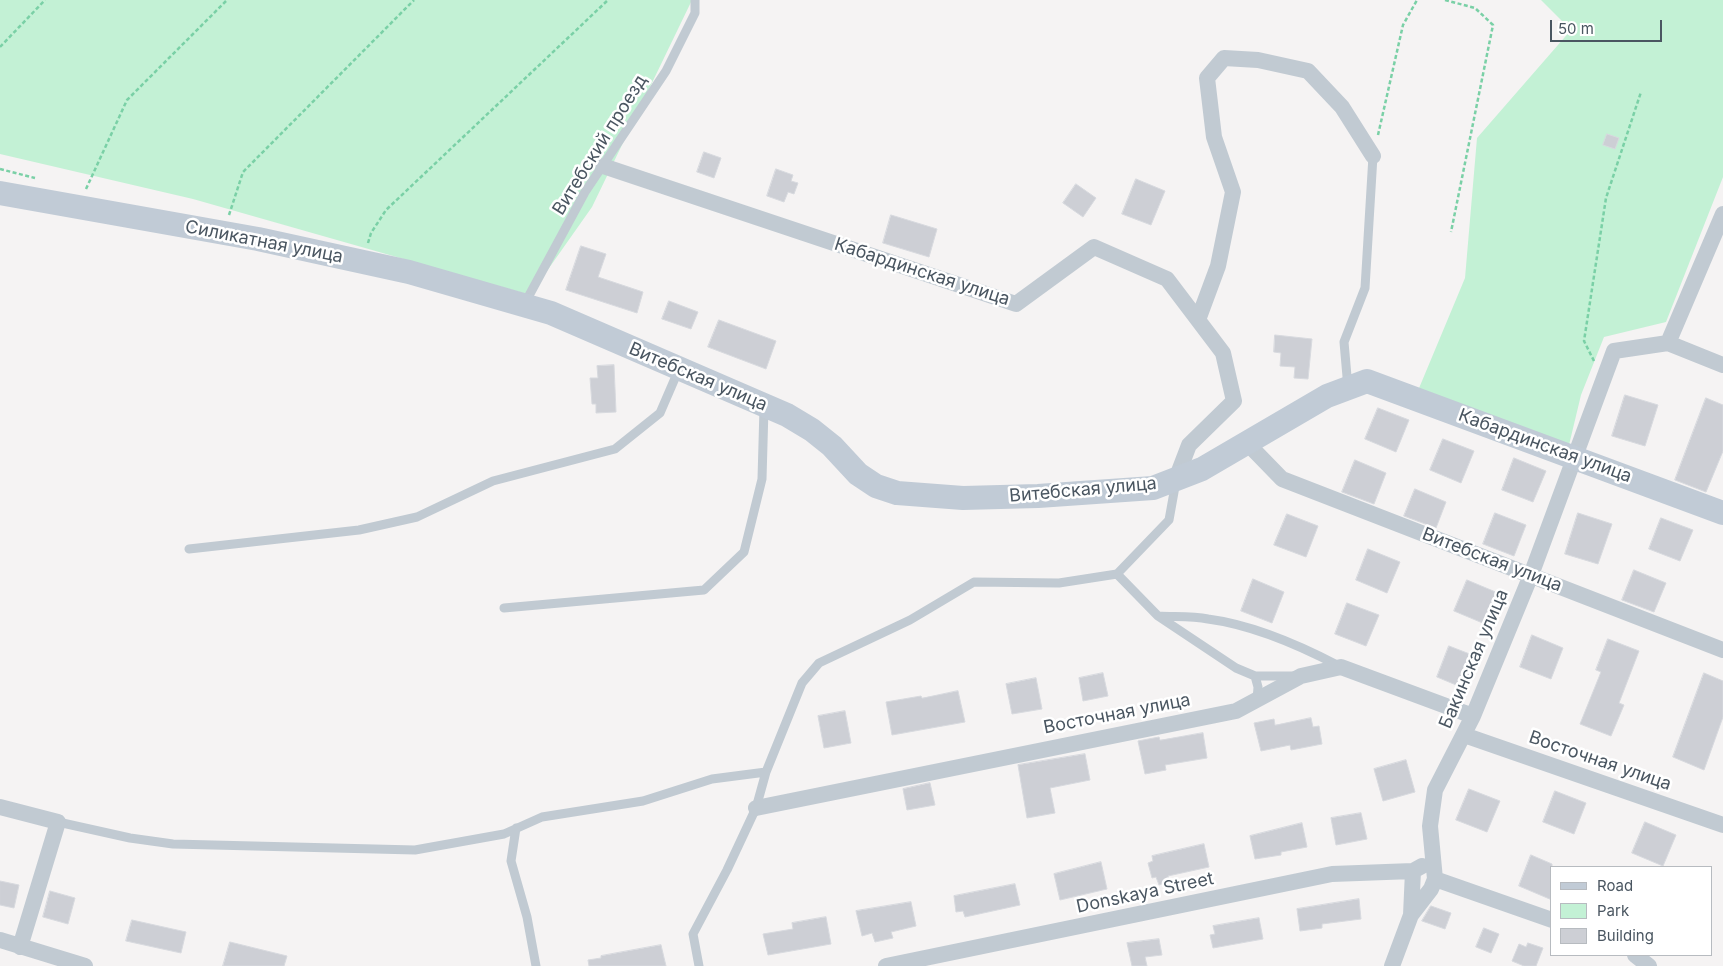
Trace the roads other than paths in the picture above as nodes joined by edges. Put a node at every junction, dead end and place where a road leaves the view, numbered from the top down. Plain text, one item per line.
1 (695, 0) edge
2 (1373, 156) joint
3 (603, 166) junction
4 (0, 193) edge
5 (1723, 214) edge
6 (524, 305) junction
7 (1198, 320) junction
8 (1668, 343) junction
9 (1723, 365) edge
10 (680, 368) junction
11 (1358, 384) junction
12 (764, 405) junction
13 (1248, 443) junction
14 (1575, 457) junction
15 (1176, 479) junction
16 (1723, 513) edge
17 (190, 549) dead end
18 (1117, 574) junction
19 (1531, 574) junction
20 (504, 608) dead end
21 (1158, 616) junction
22 (1723, 650) edge
23 (1341, 667) junction
24 (1255, 676) junction
25 (1300, 676) junction
26 (1257, 701) junction
27 (1474, 716) junction
28 (1464, 735) junction
29 (766, 772) junction
30 (0, 807) edge
31 (756, 808) junction
32 (58, 822) junction
33 (1723, 825) edge
34 (516, 828) junction
35 (1433, 860) junction
36 (1413, 870) junction
37 (1435, 879) junction
38 (1411, 915) junction
39 (1550, 919) edge
40 (0, 940) edge
41 (20, 946) junction
42 (1636, 956) edge
43 (953, 960) edge
44 (85, 966) edge
45 (536, 966) edge
46 (699, 966) edge
47 (886, 966) edge
48 (1392, 966) edge
49 (1649, 966) edge

1 - 3 lane, Витебский проезд
2 - 7 street
2 - 11 lane
3 - 6 lane, Витебский проезд
3 - 7 street, Кабардинская улица
4 - 6 street, Силикатная улица
5 - 8 street
6 - 10 street, Витебская улица
7 - 15 street, Кабардинская улица
8 - 9 street
8 - 14 street, Бакинская улица
10 - 12 street, Витебская улица
10 - 17 lane
11 - 13 street
11 - 14 street, Кабардинская улица
12 - 15 street, Витебская улица
12 - 20 lane
13 - 15 street, Витебская улица
13 - 19 street, Витебская улица
14 - 16 street, Кабардинская улица
14 - 19 street, Бакинская улица
15 - 18 lane
18 - 21 lane
18 - 29 lane
19 - 22 street, Витебская улица
19 - 27 street, Бакинская улица
21 - 23 lane
21 - 24 lane
23 - 25 street, Восточная улица
23 - 27 street
24 - 25 lane
24 - 26 lane
25 - 26 street, Восточная улица
26 - 31 street, Восточная улица
27 - 28 street, Бакинская улица
28 - 33 street, Восточная улица
28 - 35 street, Бакинская улица
29 - 31 lane
29 - 34 lane
30 - 32 street
31 - 46 lane
32 - 34 lane
32 - 41 street
34 - 45 lane
35 - 36 street
35 - 37 street, Бакинская улица
36 - 38 street
36 - 43 street, Donskaya Street
37 - 38 street
37 - 39 street
38 - 48 street
40 - 41 street
41 - 44 street
42 - 49 street
43 - 47 street, Donskaya Street

